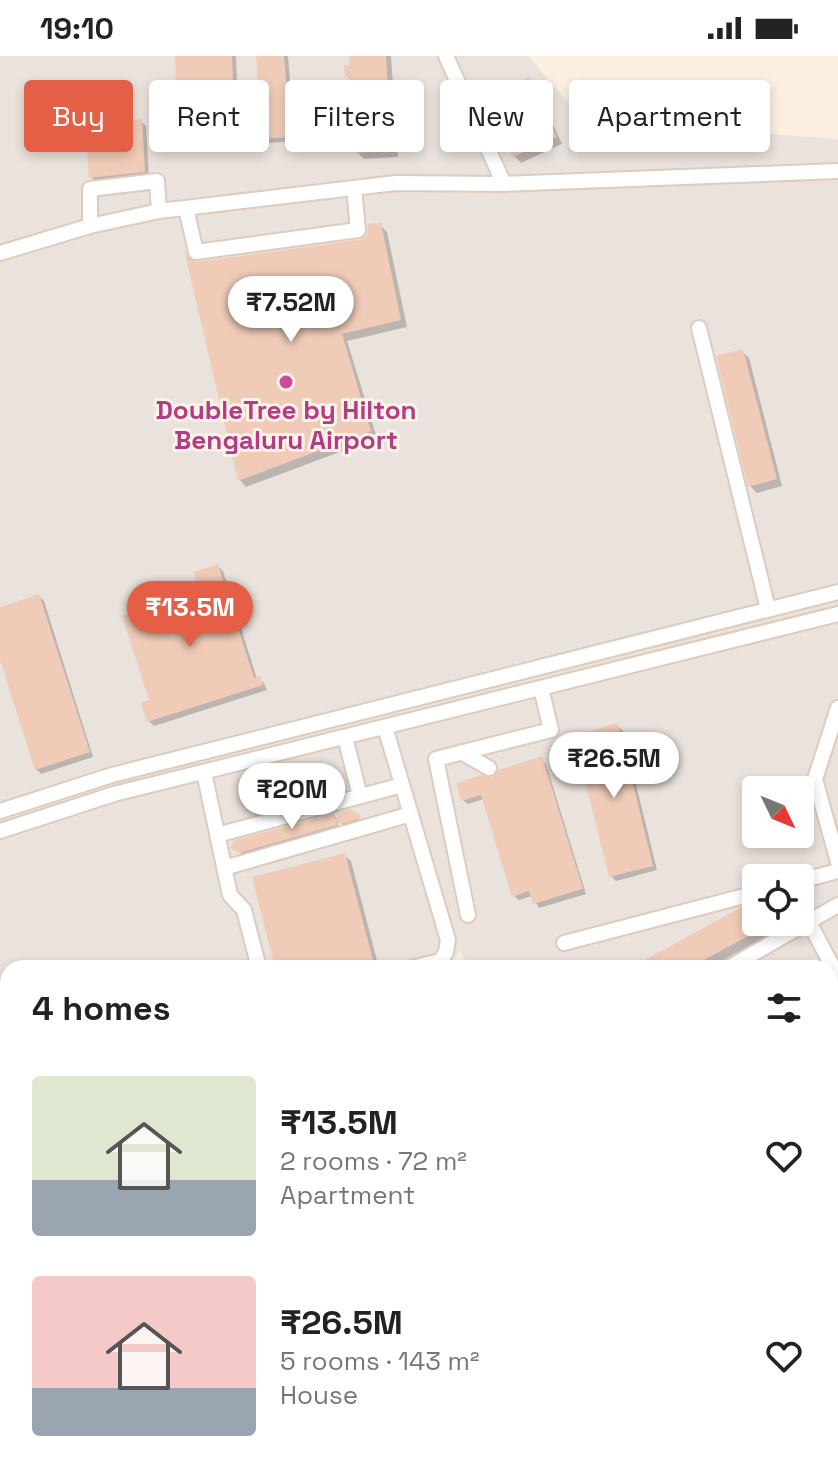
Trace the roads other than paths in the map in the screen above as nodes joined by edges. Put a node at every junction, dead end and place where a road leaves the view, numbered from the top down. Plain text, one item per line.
1 (446, 56) edge
2 (838, 171) edge
3 (504, 184) junction
4 (354, 188) junction
5 (186, 208) junction
6 (159, 211) junction
7 (90, 226) junction
8 (0, 253) edge
9 (699, 328) dead end
10 (838, 592) edge
11 (768, 609) junction
12 (838, 615) edge
13 (541, 688) junction
14 (838, 708) edge
15 (385, 727) junction
16 (345, 737) junction
17 (461, 752) junction
18 (489, 768) dead end
19 (204, 772) junction
20 (402, 785) junction
21 (360, 796) junction
22 (0, 811) edge
23 (411, 814) junction
24 (0, 831) edge
25 (217, 835) junction
26 (838, 862) edge
27 (224, 868) junction
28 (838, 871) edge
29 (814, 877) edge
30 (742, 897) edge
31 (838, 905) edge
32 (468, 915) dead end
33 (814, 919) edge
34 (814, 931) edge
35 (784, 936) edge
36 (564, 943) dead end
37 (257, 960) edge
38 (440, 960) edge
39 (742, 960) edge
40 (829, 960) edge

1 - 3 street
2 - 3 street
3 - 4 street
4 - 5 street
4 - 5 street
5 - 6 street
6 - 7 street
6 - 7 street
7 - 8 street
9 - 11 street
10 - 11 street
11 - 22 street
12 - 13 street
13 - 15 street
13 - 17 street
14 - 26 street
15 - 16 street
15 - 20 street
16 - 19 street
16 - 21 street
17 - 18 street
17 - 32 street
19 - 24 street
19 - 25 street
20 - 21 street
20 - 23 street
21 - 25 street
23 - 27 street
23 - 38 street
25 - 27 street
27 - 37 street
28 - 29 street
30 - 36 street
31 - 33 street
34 - 40 street
35 - 39 street

